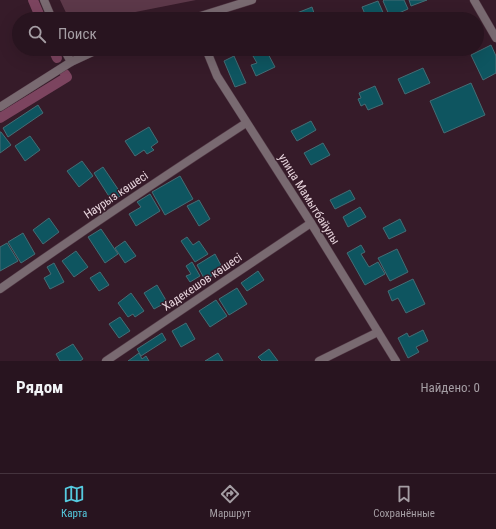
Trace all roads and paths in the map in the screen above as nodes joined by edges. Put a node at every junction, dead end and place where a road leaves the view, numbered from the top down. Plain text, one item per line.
1 (44, 0) edge
2 (252, 0) edge
3 (474, 0) edge
4 (237, 2) edge
5 (49, 12) edge
6 (212, 12) edge
7 (481, 12) edge
8 (484, 17) edge
9 (496, 38) edge
10 (68, 56) edge
11 (84, 56) edge
12 (209, 56) edge
13 (71, 62) junction
14 (0, 107) edge
15 (246, 123) junction
16 (311, 223) junction
17 (0, 289) edge
18 (378, 332) junction
19 (106, 361) edge
20 (319, 361) edge
21 (396, 361) edge

1 - 5 street
2 - 4 street
3 - 7 street
4 - 6 street
8 - 9 street
10 - 13 street
11 - 13 street
12 - 15 street, улица Мамытбайулы
13 - 14 street
15 - 16 street, улица Мамытбайулы
15 - 17 street, Наурыз көшесі
16 - 18 street, улица Мамытбайулы
16 - 19 street, Хадекешов көшесі
18 - 20 street
18 - 21 street, улица Мамытбайулы

